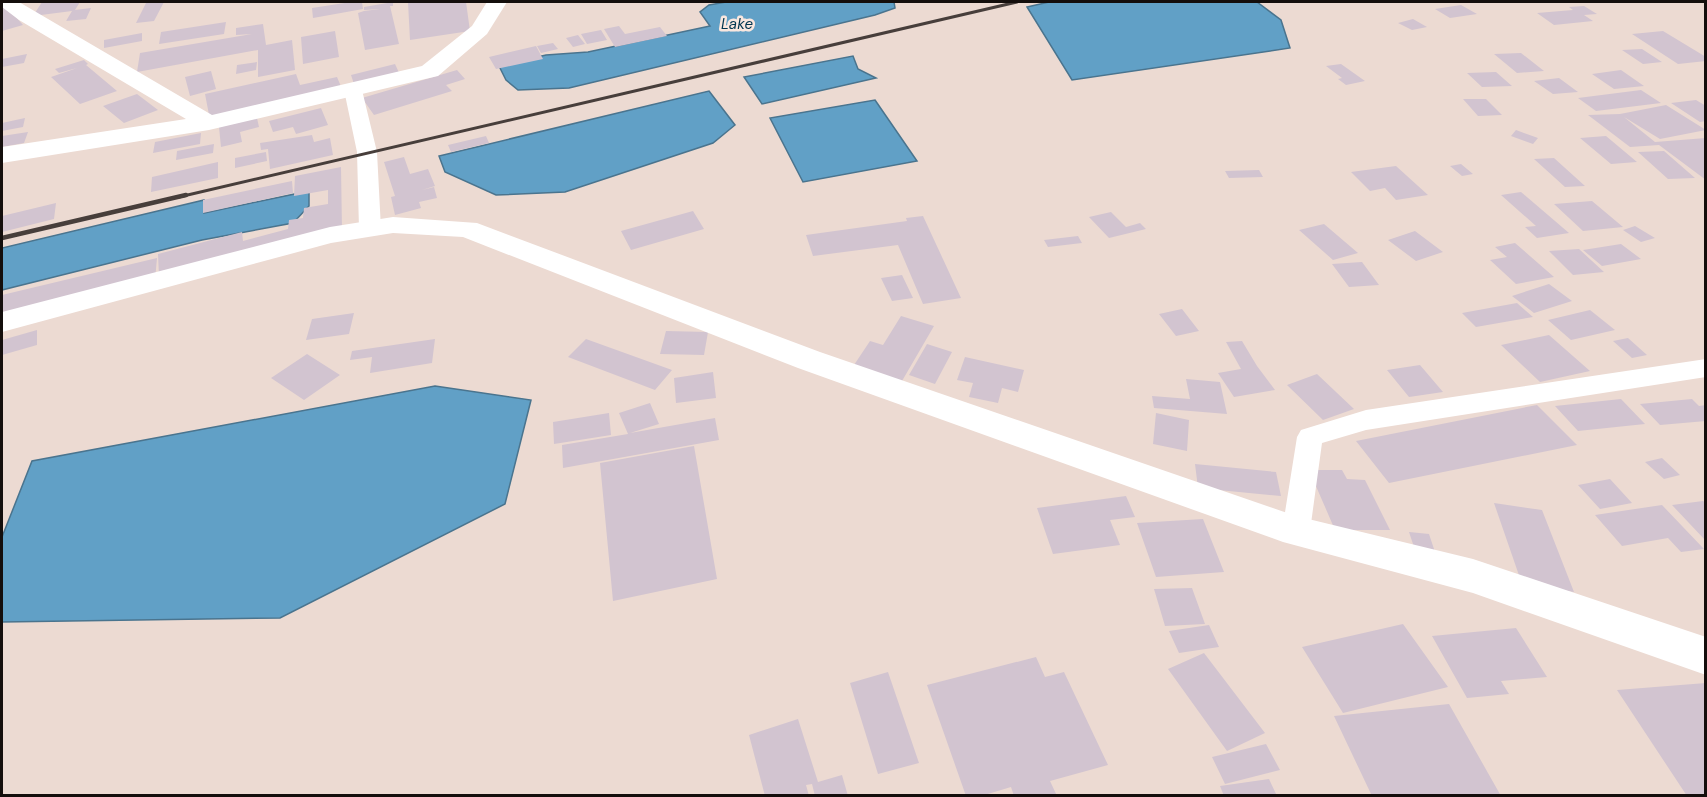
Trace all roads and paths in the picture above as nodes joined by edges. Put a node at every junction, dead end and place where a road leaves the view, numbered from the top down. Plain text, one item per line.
1 (7, 2) edge
2 (497, 2) edge
3 (353, 90) junction
4 (209, 123) junction
5 (2, 155) edge
6 (370, 229) junction
7 (2, 322) edge
8 (1706, 368) edge
9 (1296, 531) junction
10 (1706, 656) edge

1 - 4 main road
2 - 3 main road
3 - 4 main road
3 - 6 street
4 - 5 main road
6 - 7 main road
6 - 9 main road
8 - 9 street
9 - 10 main road

